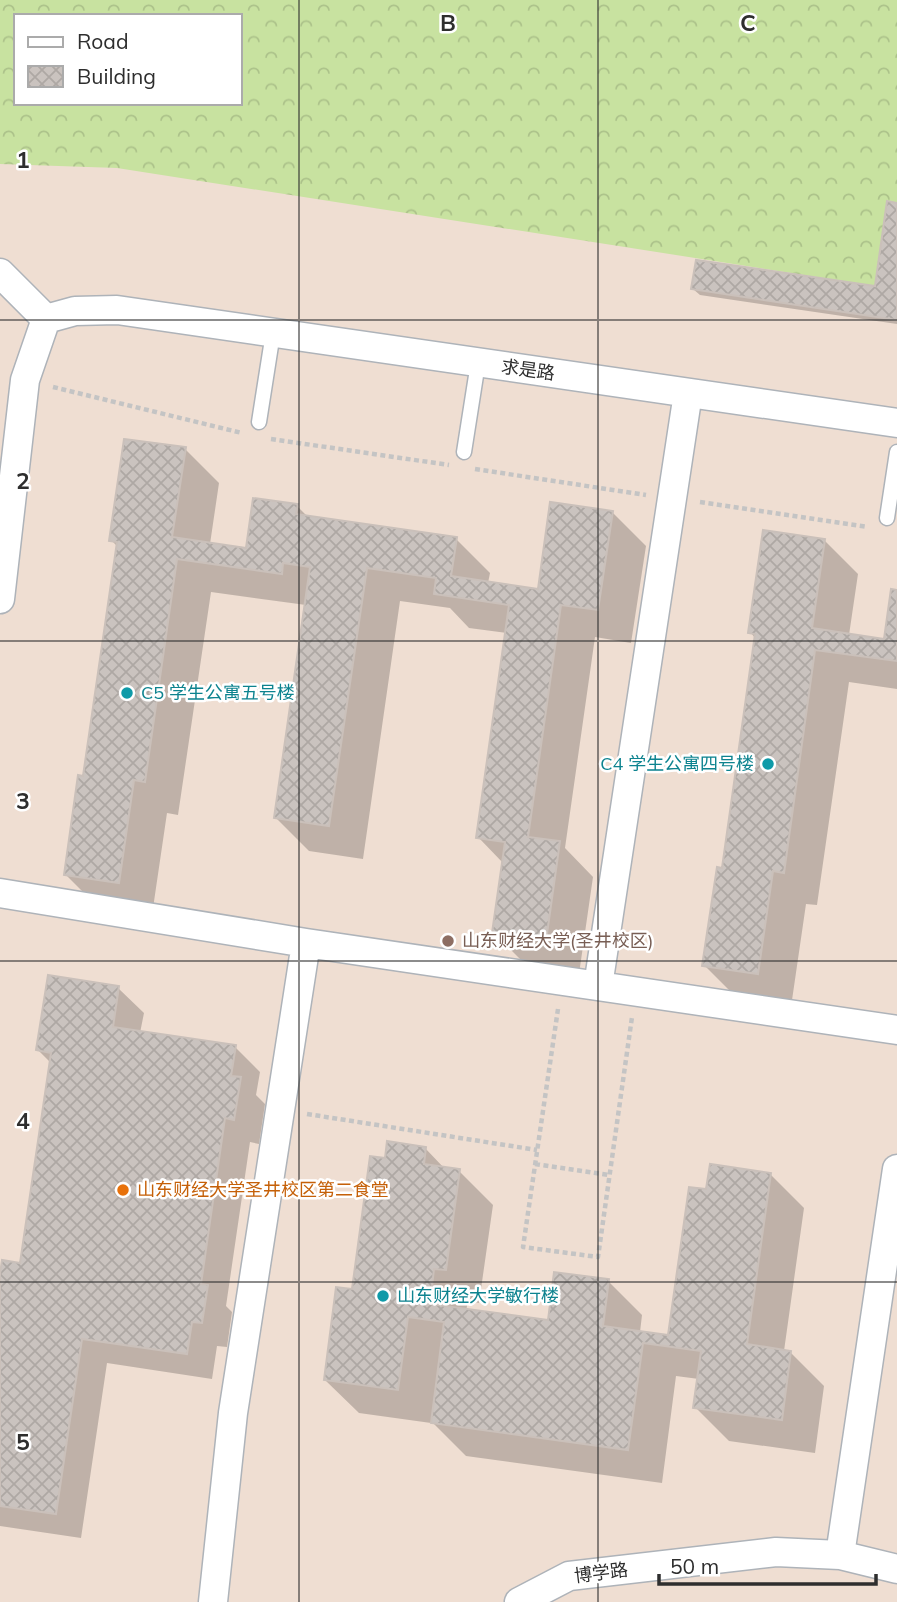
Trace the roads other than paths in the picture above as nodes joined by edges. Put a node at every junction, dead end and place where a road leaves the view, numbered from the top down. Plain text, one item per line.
1 (0, 273) edge
2 (46, 319) junction
3 (273, 333) junction
4 (478, 363) junction
5 (688, 393) junction
6 (259, 422) dead end
7 (897, 424) edge
8 (897, 452) edge
9 (462, 460) road end
10 (887, 517) dead end
11 (0, 599) edge
12 (0, 893) edge
13 (306, 943) junction
14 (598, 986) junction
15 (897, 1030) edge
16 (897, 1169) edge
17 (840, 1555) junction
18 (897, 1569) edge
19 (213, 1602) edge
20 (519, 1602) edge

1 - 2 street
2 - 3 street, 求是路
2 - 11 street
3 - 4 street, 求是路
3 - 6 lane
4 - 5 street, 求是路
4 - 9 lane
5 - 7 street, 求是路
5 - 14 street
8 - 10 lane
12 - 13 street
13 - 14 street
13 - 19 street
14 - 15 street
16 - 17 street
17 - 18 street, 博学路
17 - 20 street, 博学路

